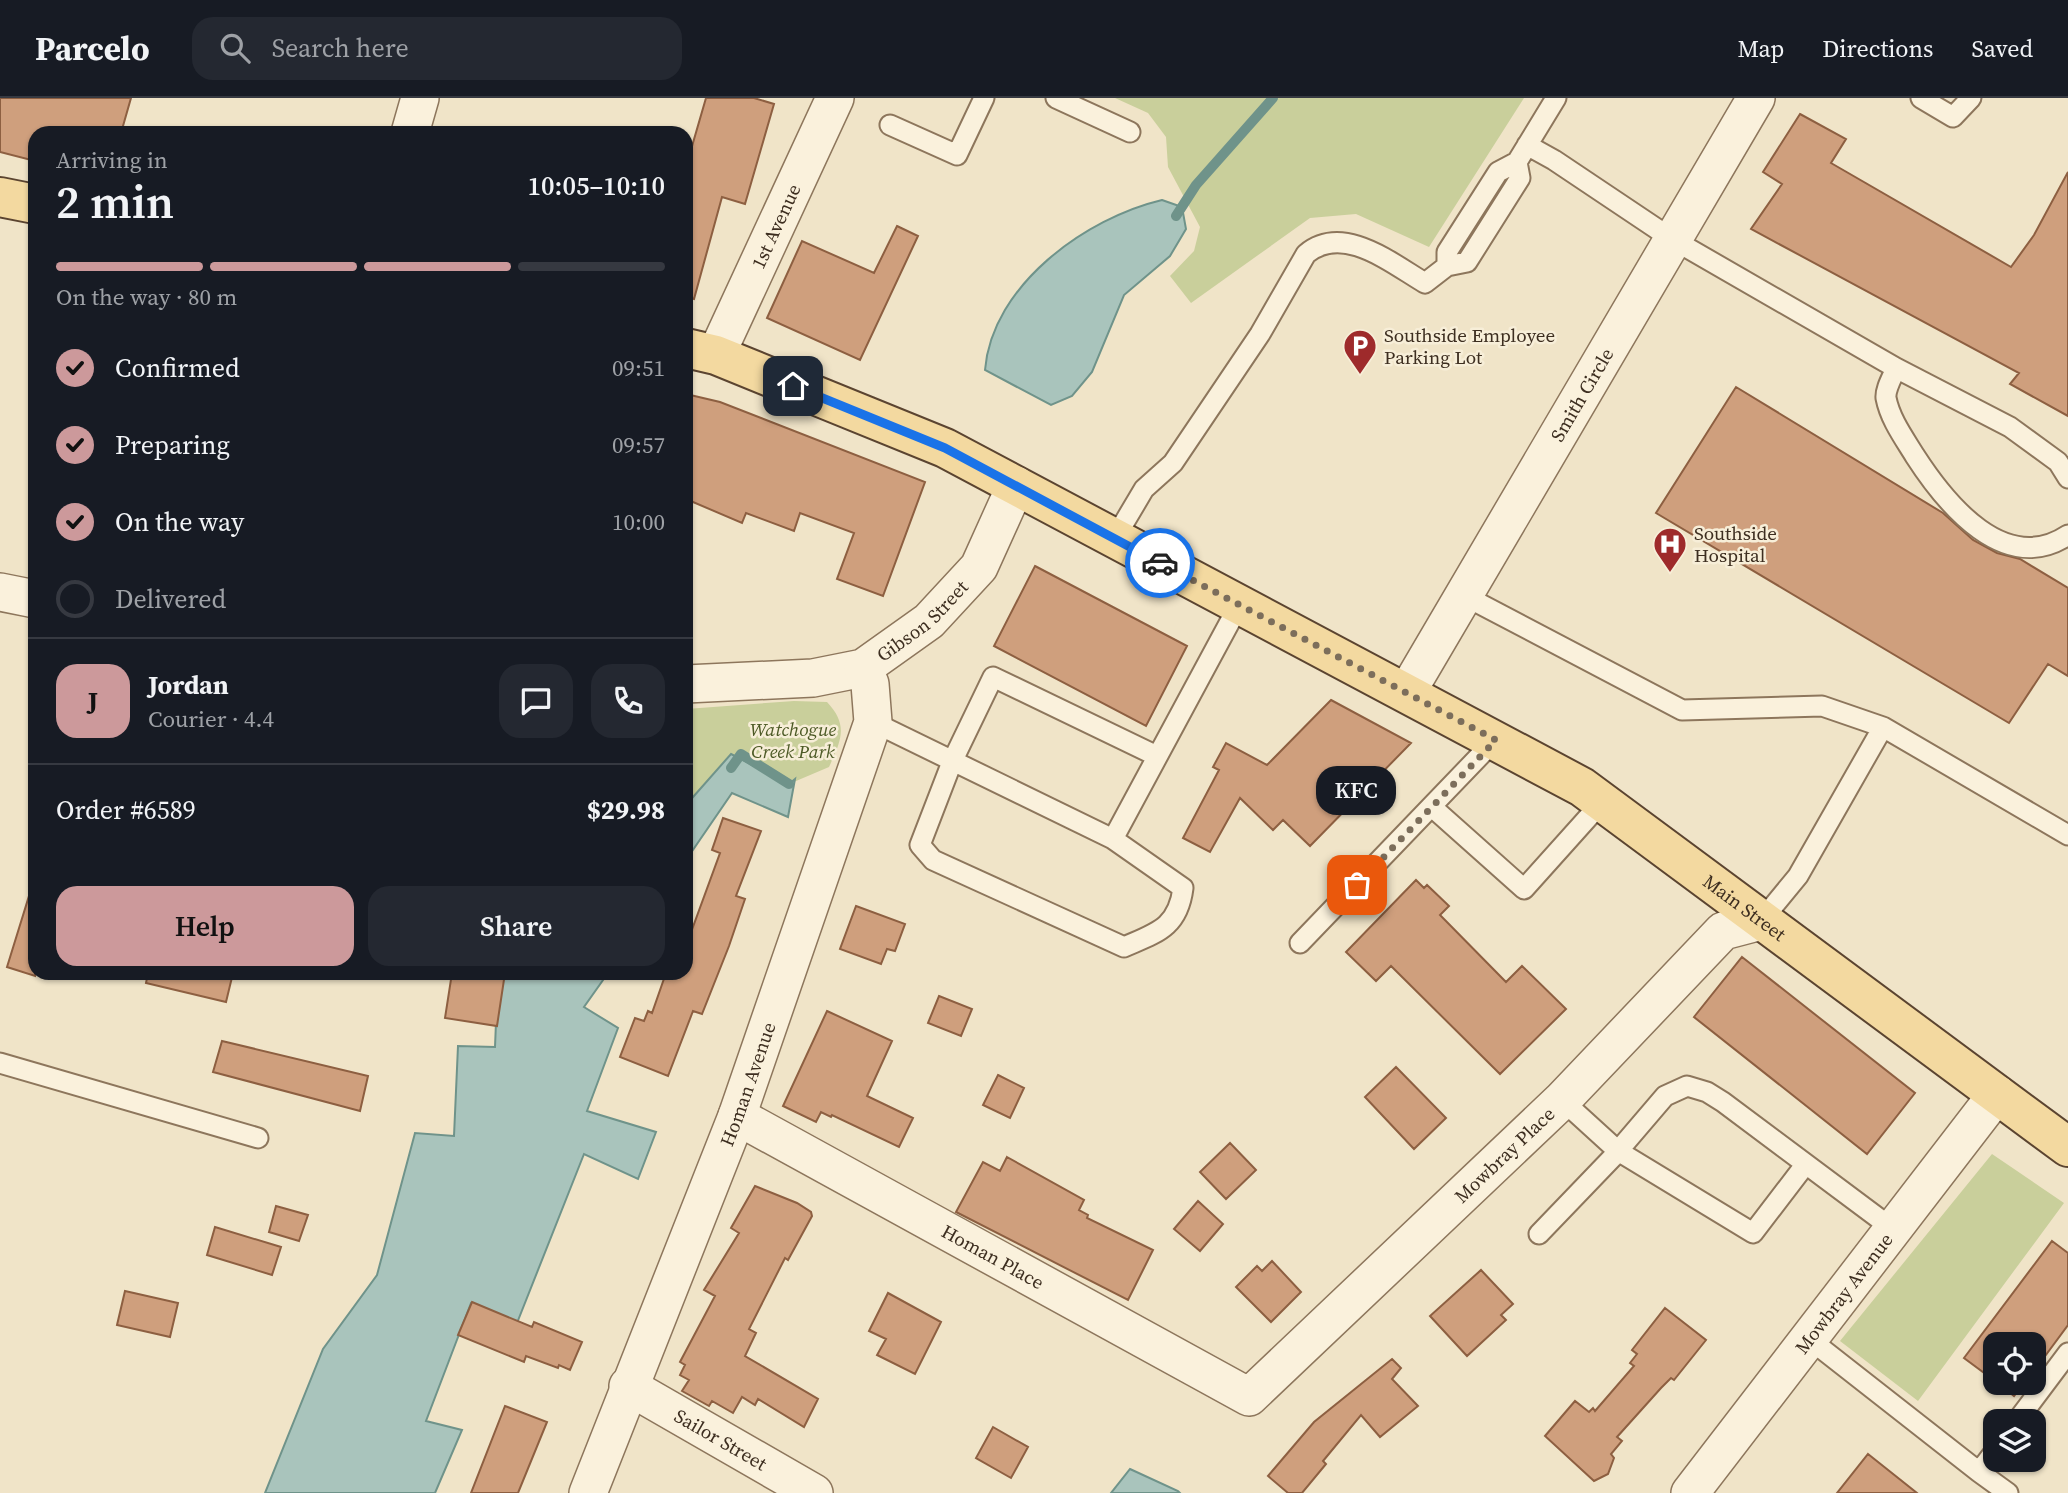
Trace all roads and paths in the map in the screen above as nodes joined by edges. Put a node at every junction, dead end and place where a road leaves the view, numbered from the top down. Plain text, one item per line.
1 (420, 98) edge
2 (835, 98) edge
3 (984, 98) edge
4 (1056, 98) edge
5 (1556, 98) edge
6 (1756, 98) edge
7 (1921, 98) edge
8 (1971, 98) edge
9 (890, 125) dead end
10 (412, 126) edge
11 (1130, 132) dead end
12 (1522, 154) junction
13 (0, 197) edge
14 (28, 203) edge
15 (1672, 239) junction
16 (701, 352) edge
17 (1896, 368) junction
18 (2068, 478) edge
19 (1016, 485) junction
20 (2068, 535) edge
21 (1115, 538) junction
22 (0, 592) edge
23 (1463, 595) junction
24 (28, 598) edge
25 (1239, 605) junction
26 (863, 668) junction
27 (693, 684) edge
28 (1407, 692) junction
29 (873, 722) junction
30 (1883, 727) junction
31 (1496, 740) junction
32 (1157, 756) junction
33 (952, 762) junction
34 (1602, 802) junction
35 (1432, 807) junction
36 (2068, 835) edge
37 (1112, 839) junction
38 (1761, 921) junction
39 (1300, 943) dead end
40 (0, 1063) edge
41 (1997, 1094) junction
42 (1562, 1100) junction
43 (737, 1116) junction
44 (258, 1138) dead end
45 (2068, 1147) edge
46 (1618, 1151) junction
47 (1805, 1165) junction
48 (1893, 1229) junction
49 (1539, 1234) dead end
50 (1808, 1338) junction
51 (2068, 1353) edge
52 (628, 1386) junction
53 (1249, 1397) joint
54 (2026, 1409) edge
55 (1983, 1467) edge
56 (1979, 1472) junction
57 (588, 1493) edge
58 (814, 1493) edge
59 (1690, 1493) edge
60 (2008, 1493) edge

1 - 10 street
2 - 16 street, 1st Avenue
3 - 9 lane
4 - 11 lane
5 - 12 lane
6 - 15 street, Smith Circle
7 - 8 lane
12 - 15 lane
12 - 21 lane
13 - 14 main road
15 - 17 lane
15 - 23 street, Smith Circle
16 - 19 main road, Main Street
17 - 18 lane
17 - 20 lane
19 - 21 main road, Main Street
19 - 26 street, Gibson Street
21 - 25 main road, Main Street
22 - 24 street
23 - 28 street, Smith Circle
23 - 30 lane
25 - 28 main road, Main Street
25 - 32 lane
26 - 27 street, Gibson Street
26 - 29 street, Homan Avenue
28 - 31 main road, Main Street
29 - 33 lane
29 - 43 street, Homan Avenue
30 - 36 lane
30 - 38 lane
31 - 34 main road, Main Street
31 - 35 lane
32 - 33 lane
32 - 37 lane
33 - 37 lane
33 - 37 lane
34 - 35 lane
34 - 38 main road, Main Street
35 - 39 lane
38 - 41 main road, Main Street
38 - 42 street, Mowbray Place
40 - 44 lane
41 - 45 main road, Main Street
41 - 48 street, Mowbray Avenue
42 - 46 lane
42 - 53 street, Mowbray Place
43 - 52 street, Homan Avenue
43 - 53 street, Homan Place
46 - 47 lane
46 - 47 lane
46 - 49 lane
47 - 48 lane
48 - 50 street, Mowbray Avenue
50 - 56 lane
50 - 59 street, Mowbray Avenue
51 - 54 lane
52 - 57 street, Homan Avenue
52 - 58 street, Sailor Street
55 - 56 lane
56 - 60 lane

